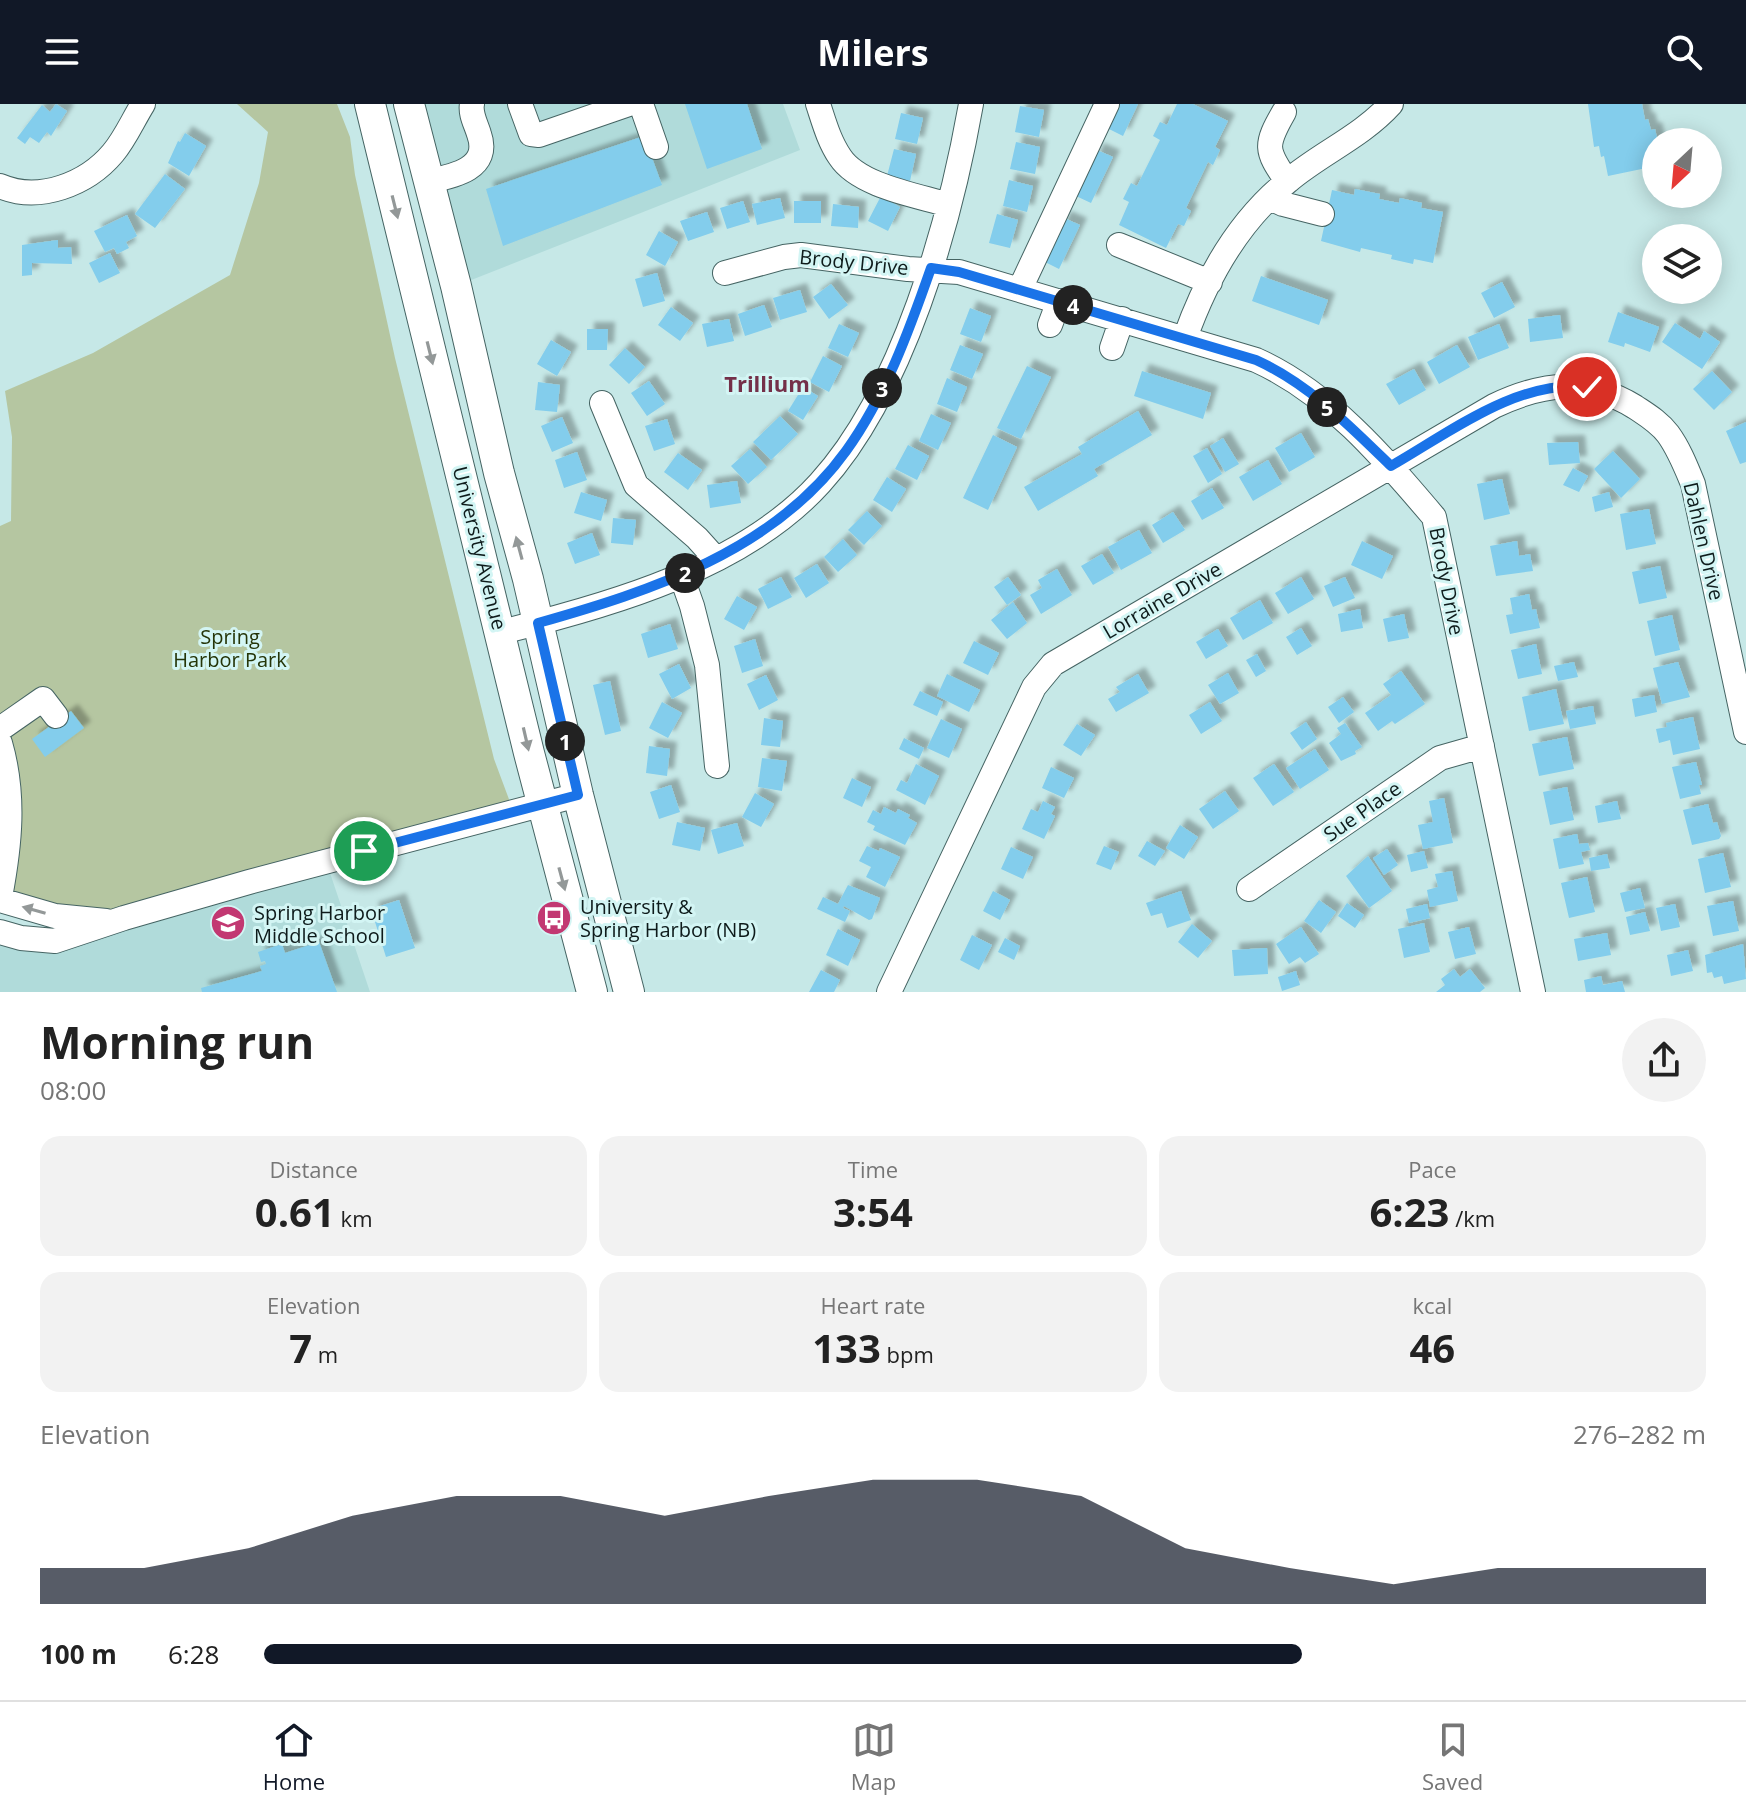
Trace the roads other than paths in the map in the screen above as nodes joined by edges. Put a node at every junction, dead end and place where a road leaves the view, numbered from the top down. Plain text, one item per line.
1 (143, 104) edge
2 (370, 104) edge
3 (382, 104) edge
4 (409, 104) edge
5 (472, 104) edge
6 (520, 104) edge
7 (629, 104) edge
8 (641, 104) edge
9 (818, 104) edge
10 (971, 104) edge
11 (1107, 104) edge
12 (1391, 104) edge
13 (1284, 112) dead end
14 (656, 147) dead end
15 (429, 181) junction
16 (0, 186) edge
17 (1279, 189) junction
18 (949, 205) junction
19 (1322, 214) dead end
20 (1119, 245) dead end
21 (931, 268) junction
22 (725, 273) dead end
23 (1210, 282) junction
24 (1020, 289) junction
25 (1059, 301) junction
26 (1122, 319) junction
27 (1050, 325) dead end
28 (1185, 338) junction
29 (1112, 348) dead end
30 (1600, 391) joint
31 (602, 403) dead end
32 (1391, 466) junction
33 (715, 558) junction
34 (681, 575) junction
35 (538, 623) junction
36 (501, 632) junction
37 (56, 716) dead end
38 (0, 729) edge
39 (1746, 732) edge
40 (0, 743) edge
41 (1482, 746) junction
42 (717, 766) dead end
43 (578, 795) junction
44 (542, 803) junction
45 (1249, 889) dead end
46 (0, 899) edge
47 (124, 918) junction
48 (0, 932) edge
49 (592, 992) edge
50 (629, 992) edge
51 (889, 992) edge
52 (1533, 992) edge

1 - 16 street
2 -> 36 main road, University Avenue
3 - 15 main road
4 - 15 main road, University Avenue
5 - 15 street
6 - 7 street
8 - 14 street
9 - 18 street
10 - 18 street
11 - 24 street
12 - 17 street
13 - 17 street
35 -> 15 main road, University Avenue
17 - 19 street
17 - 23 street
18 - 21 street
20 - 23 street
21 - 22 street, Brody Drive
21 - 24 street, Brody Drive
21 - 33 street
23 - 28 street
24 - 25 street, Brody Drive
25 - 26 street, Brody Drive
25 - 27 street
26 - 28 street, Brody Drive
26 - 29 street
28 - 32 street, Brody Drive
30 - 32 street, Lorraine Drive
30 - 39 street, Dahlen Drive
31 - 33 street
32 - 41 street, Brody Drive
32 - 51 street, Lorraine Drive
33 - 34 street
34 - 35 street
34 - 42 street
35 - 36 street
35 - 43 main road, University Avenue
36 -> 44 main road, University Avenue
37 - 38 street
40 - 46 street
41 - 45 street, Sue Place
41 - 52 street, Brody Drive
43 - 44 street
43 - 50 main road, University Avenue
44 - 47 street
44 -> 49 main road, University Avenue
47 -> 46 street
47 - 48 street

